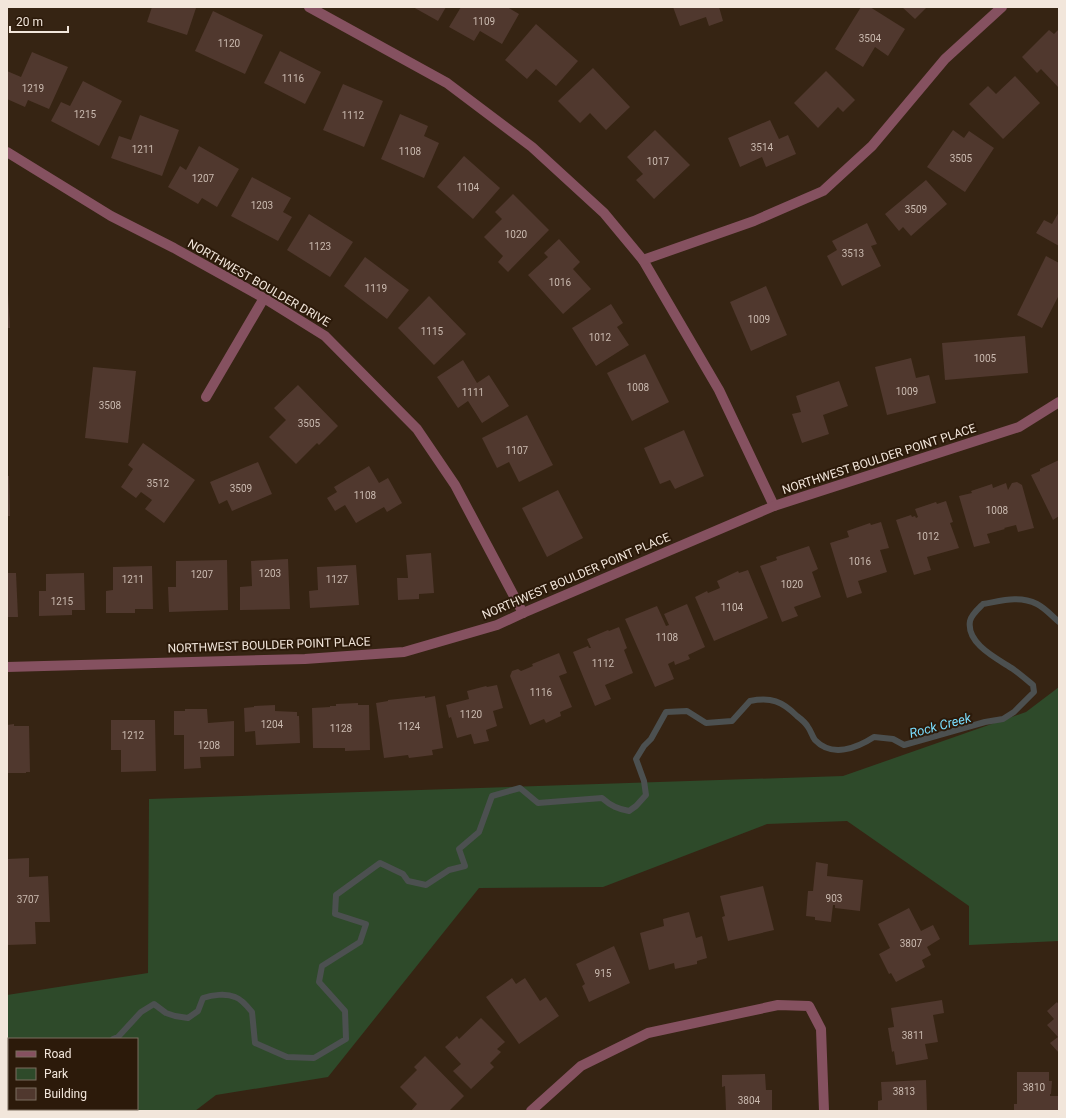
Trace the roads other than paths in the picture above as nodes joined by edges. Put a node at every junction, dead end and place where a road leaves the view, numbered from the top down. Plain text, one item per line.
1 (309, 7) edge
2 (1002, 7) edge
3 (7, 152) edge
4 (643, 260) junction
5 (264, 298) junction
6 (206, 397) dead end
7 (1059, 402) edge
8 (774, 506) junction
9 (523, 612) junction
10 (7, 667) edge
11 (531, 1111) edge
12 (824, 1111) edge

1 - 4 street
2 - 4 street
3 - 5 street, NORTHWEST BOULDER DRIVE
4 - 8 street
5 - 6 street
5 - 9 street, NORTHWEST BOULDER DRIVE
7 - 8 street, NORTHWEST BOULDER POINT PLACE
8 - 9 street, NORTHWEST BOULDER POINT PLACE
9 - 10 street, NORTHWEST BOULDER POINT PLACE
11 - 12 street

